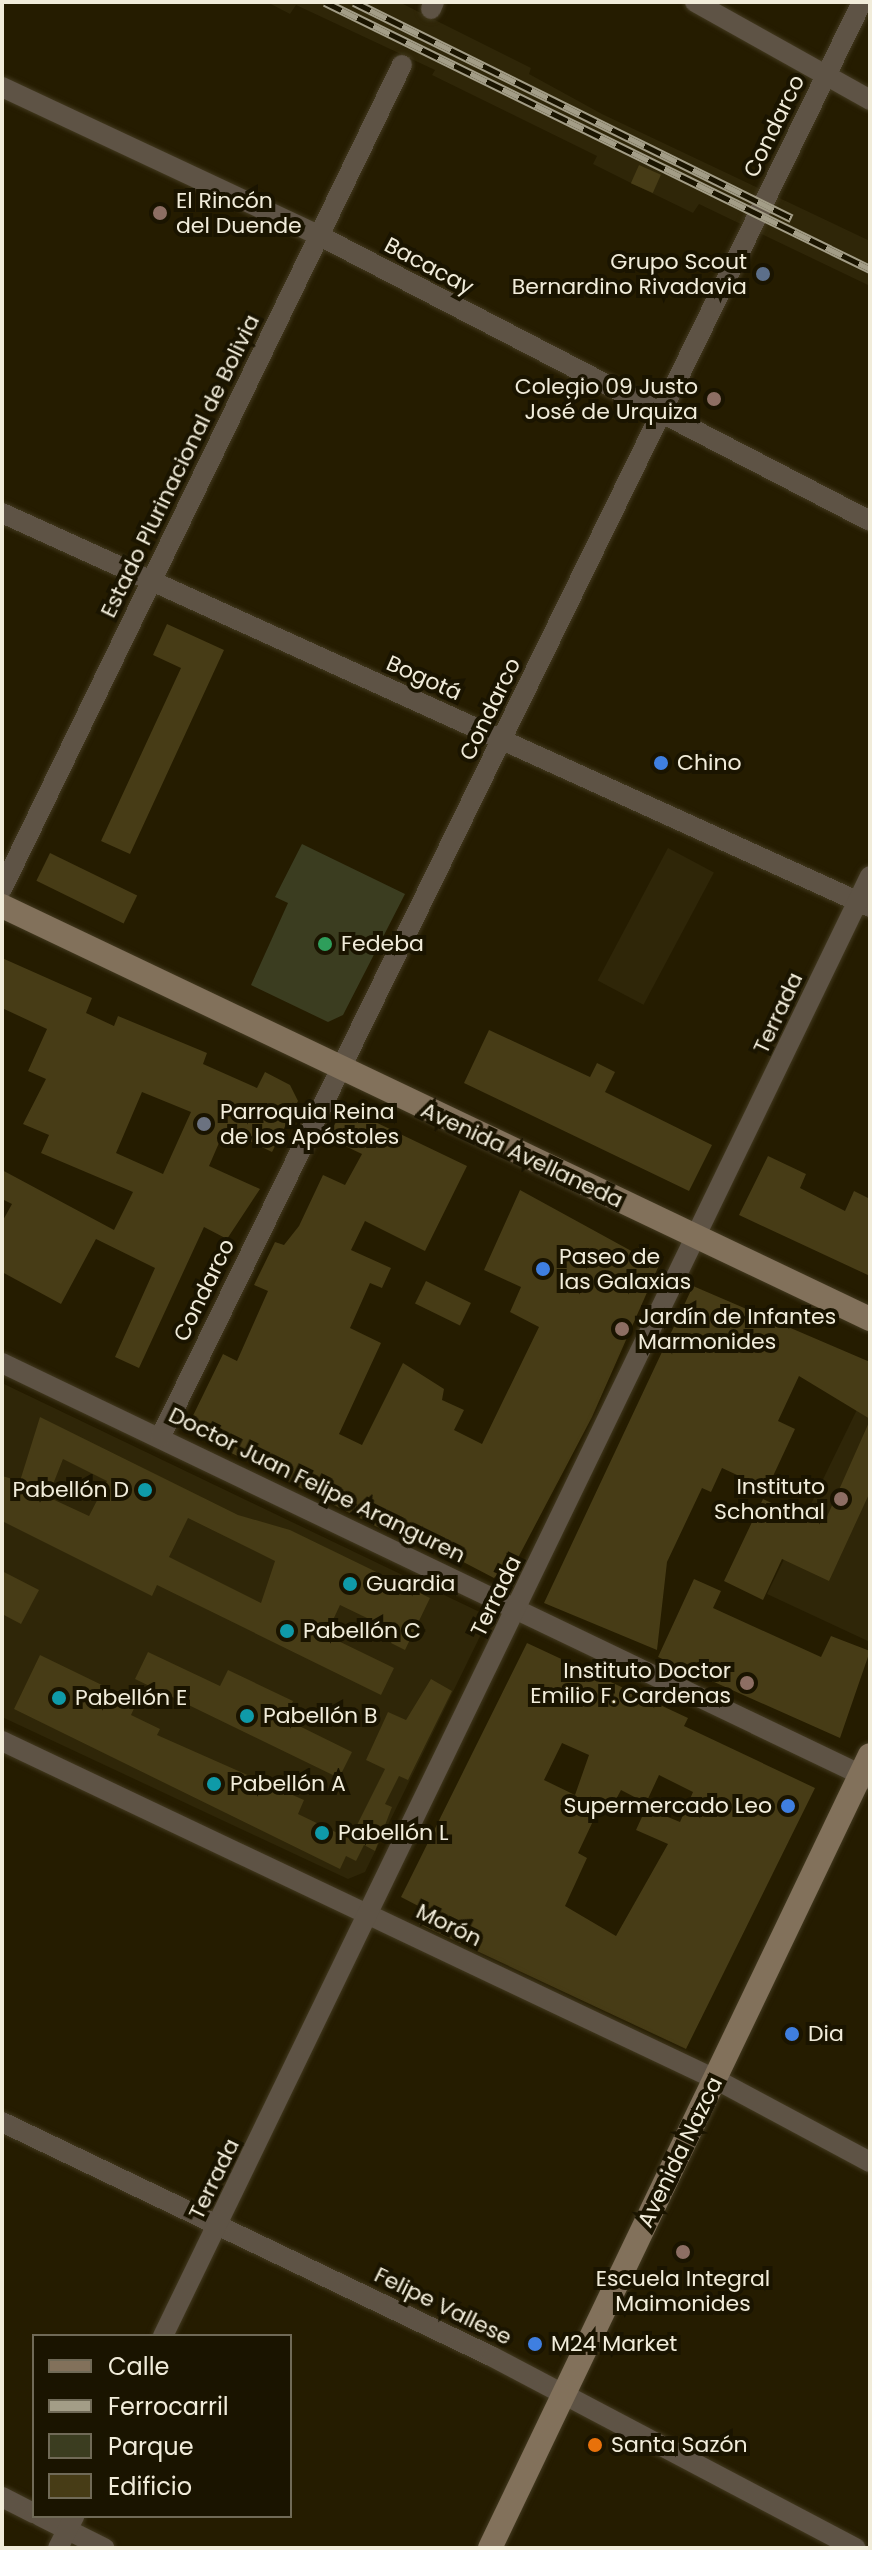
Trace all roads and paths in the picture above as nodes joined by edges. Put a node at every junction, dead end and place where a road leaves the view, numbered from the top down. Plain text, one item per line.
1 (695, 2) edge
2 (862, 2) edge
3 (402, 65) dead end
4 (825, 76) junction
5 (2, 87) edge
6 (870, 100) edge
7 (320, 236) junction
8 (663, 417) junction
9 (2, 513) edge
10 (870, 521) edge
11 (148, 581) junction
12 (502, 739) junction
13 (870, 876) edge
14 (2, 889) edge
15 (864, 904) edge
16 (2, 906) edge
17 (339, 1068) junction
18 (697, 1238) junction
19 (870, 1319) edge
20 (2, 1363) edge
21 (161, 1436) junction
22 (517, 1607) junction
23 (4, 1747) edge
24 (867, 1770) edge
25 (367, 1913) junction
26 (715, 2079) junction
27 (2, 2122) edge
28 (870, 2162) edge
29 (219, 2225) junction
30 (164, 2334) edge
31 (565, 2394) junction
32 (2, 2497) edge
33 (32, 2512) edge
34 (43, 2518) edge
35 (66, 2531) edge
36 (104, 2548) edge
37 (490, 2548) edge
38 (856, 2548) edge

1 - 4 street
2 - 4 street, Condarco
3 - 7 street, Estado Plurinacional de Bolivia
4 - 6 street
4 - 8 street, Condarco
5 - 7 street, Bacacay
7 - 8 street, Bacacay
7 - 11 street, Estado Plurinacional de Bolivia
8 - 10 street, Bacacay
8 - 12 street, Condarco
9 - 11 street, Bogotá
11 - 12 street, Bogotá
11 - 14 street, Estado Plurinacional de Bolivia
12 - 15 street, Bogotá
12 - 17 street, Condarco
13 - 15 street, Terrada
15 - 18 street, Terrada
16 - 17 main road, Avenida Avellaneda
17 - 18 main road, Avenida Avellaneda
17 - 21 street, Condarco
18 - 19 main road, Avenida Avellaneda
18 - 22 street, Terrada
20 - 21 street, Doctor Juan Felipe Aranguren
21 - 22 street, Doctor Juan Felipe Aranguren
22 - 24 street, Doctor Juan Felipe Aranguren
22 - 25 street, Terrada
23 - 25 street, Morón
24 - 26 main road, Avenida Nazca
25 - 26 street, Morón
25 - 29 street, Terrada
26 - 28 street, Morón
26 - 31 main road, Avenida Nazca
27 - 29 street, Felipe Vallese
29 - 30 street, Terrada
29 - 31 street, Felipe Vallese
31 - 37 main road, Avenida Nazca
31 - 38 street, Felipe Vallese
32 - 33 street
34 - 35 street
35 - 36 street

